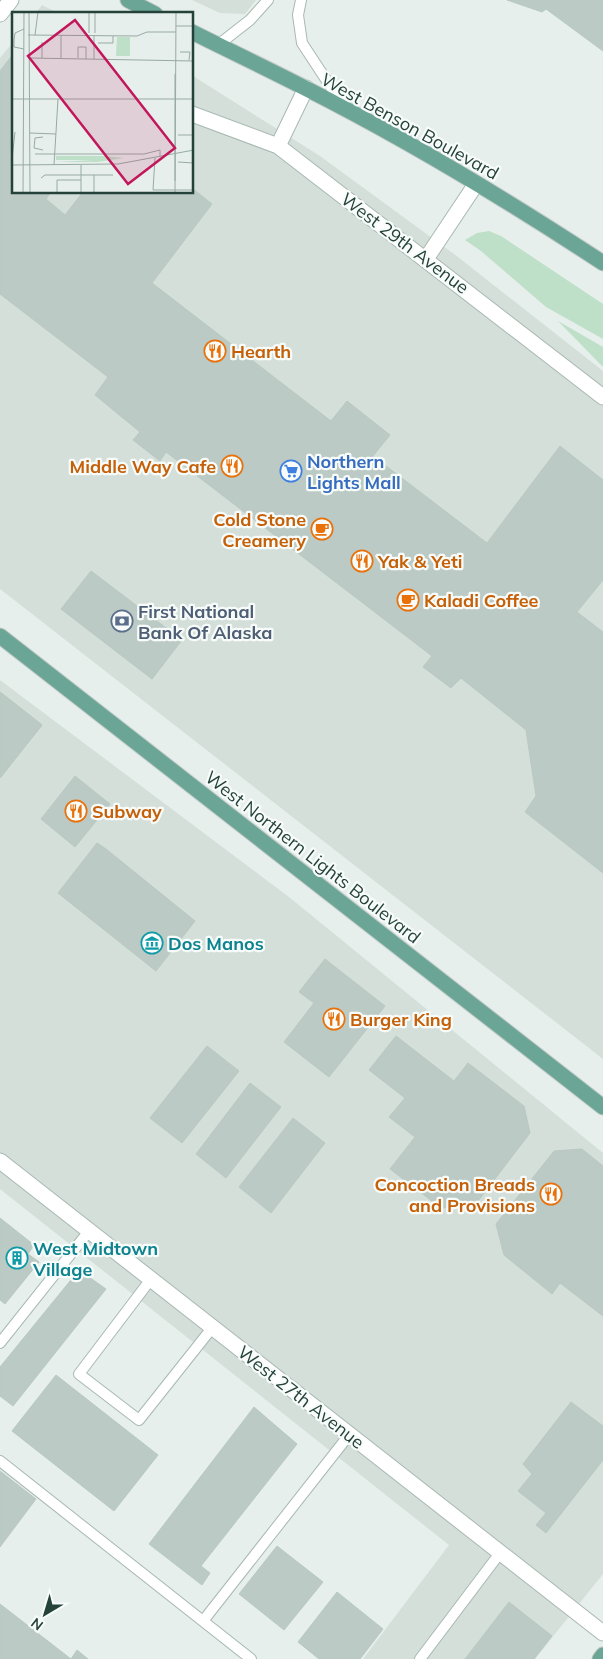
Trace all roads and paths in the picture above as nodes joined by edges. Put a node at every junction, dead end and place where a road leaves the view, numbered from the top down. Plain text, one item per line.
1 (11, 0) edge
2 (128, 0) edge
3 (268, 0) edge
4 (301, 0) edge
5 (151, 12) edge
6 (0, 14) edge
7 (194, 33) edge
8 (218, 45) junction
9 (306, 88) junction
10 (346, 110) junction
11 (194, 115) edge
12 (278, 146) junction
13 (476, 184) junction
14 (426, 260) junction
15 (603, 263) edge
16 (603, 397) edge
17 (0, 636) edge
18 (603, 1107) edge
19 (0, 1161) edge
20 (89, 1231) junction
21 (151, 1279) junction
22 (212, 1328) junction
23 (0, 1343) edge
24 (349, 1435) junction
25 (0, 1461) edge
26 (500, 1553) junction
27 (203, 1621) junction
28 (603, 1633) edge
29 (603, 1655) edge
30 (251, 1659) edge
31 (420, 1659) edge
32 (600, 1659) edge

1 - 6 street
2 - 5 main road
3 - 8 lane
4 - 10 lane
7 - 8 main road, West Benson Boulevard
8 - 9 main road, West Benson Boulevard
9 - 10 main road, West Benson Boulevard
9 - 12 street
10 - 13 main road, West Benson Boulevard
11 - 12 street, West 29th Avenue
12 - 14 street, West 29th Avenue
13 - 14 street
13 - 15 main road, West Benson Boulevard
14 - 16 street, West 29th Avenue
17 - 18 main road, West Northern Lights Boulevard
19 - 20 street, West 27th Avenue
20 - 21 street, West 27th Avenue
20 - 23 lane
21 - 22 street, West 27th Avenue
21 - 22 lane
22 - 24 street, West 27th Avenue
24 - 26 street, West 27th Avenue
24 - 27 lane
25 - 27 lane
26 - 28 street, West 27th Avenue
26 - 31 lane
27 - 30 lane
29 - 32 main road

